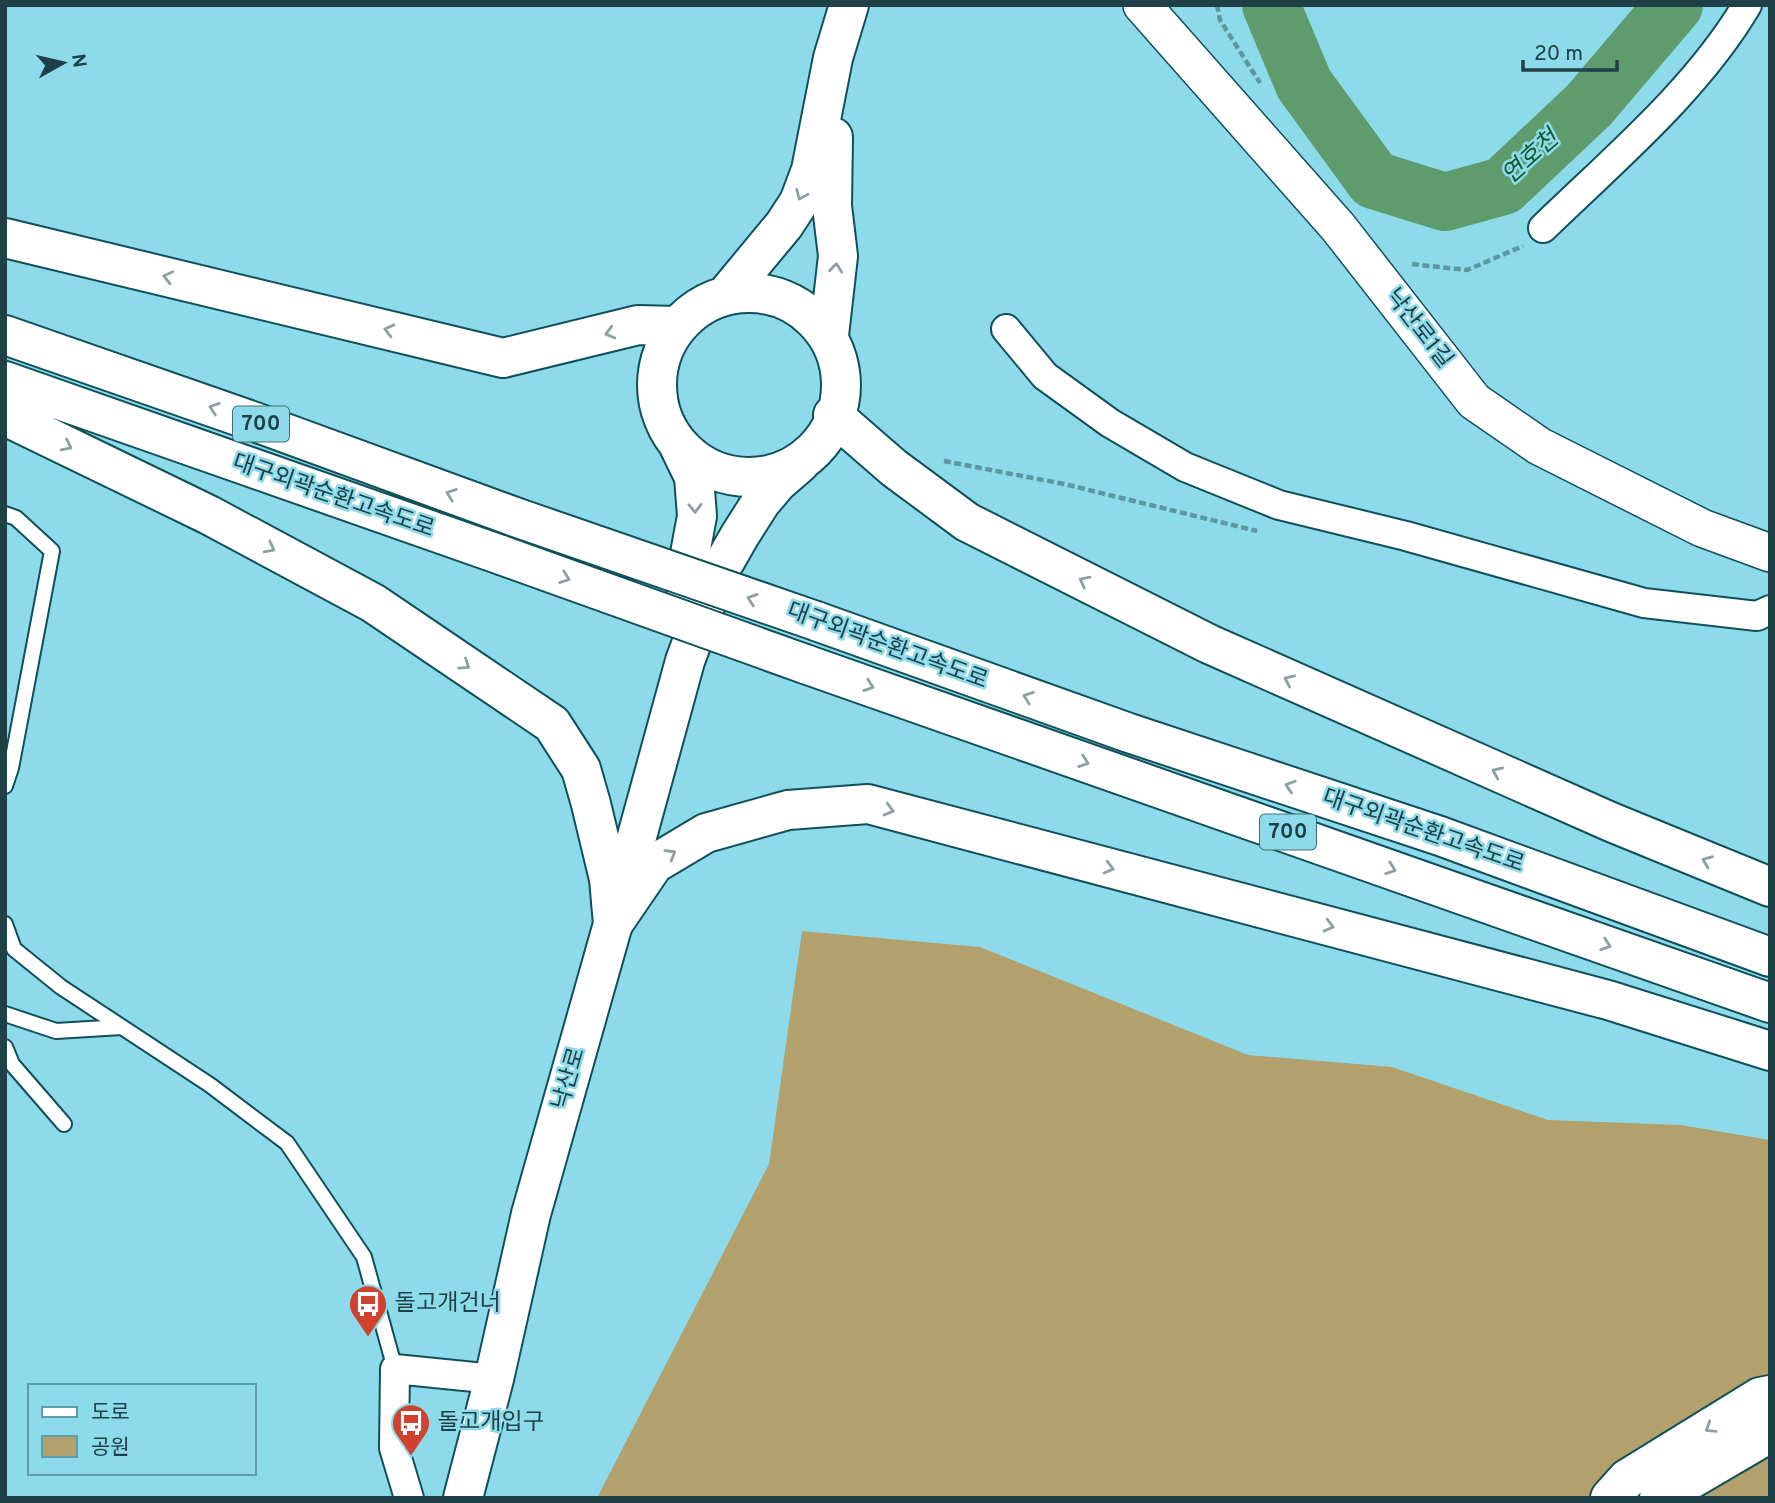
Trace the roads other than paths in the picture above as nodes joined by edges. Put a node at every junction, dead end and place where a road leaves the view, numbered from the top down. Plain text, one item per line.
1 (849, 5) edge
2 (1142, 5) edge
3 (1747, 5) edge
4 (833, 58) junction
5 (1543, 229) road end
6 (5, 238) edge
7 (726, 295) junction
8 (677, 326) junction
9 (1006, 330) dead end
10 (5, 335) edge
11 (829, 335) junction
12 (5, 381) edge
13 (833, 415) junction
14 (5, 416) edge
15 (678, 444) junction
16 (800, 463) junction
17 (5, 514) edge
18 (1770, 552) edge
19 (1770, 610) edge
20 (685, 662) junction
21 (5, 786) edge
22 (1770, 887) edge
23 (5, 924) edge
24 (614, 924) junction
25 (1770, 957) edge
26 (1770, 1003) edge
27 (5, 1014) edge
28 (122, 1027) junction
29 (5, 1047) edge
30 (1770, 1052) edge
31 (64, 1124) dead end
32 (395, 1369) junction
33 (494, 1379) junction
34 (1770, 1395) edge
35 (1770, 1433) edge
36 (409, 1498) edge
37 (463, 1498) edge
38 (1610, 1498) edge
39 (1659, 1498) edge

1 - 4 main road
2 - 18 street, 낙산로1길
3 - 5 street
4 -> 7 main road
11 -> 4 main road
8 -> 6 main road
7 - 8 main road
7 - 11 main road
8 - 15 main road
9 - 19 street
25 -> 10 main road, 대구외곽순환고속도로 / 700, bridge
11 - 13 main road
12 -> 26 main road, 대구외곽순환고속도로 / 700, bridge
13 - 16 main road
22 -> 13 main road
14 -> 24 main road
15 - 16 main road
15 -> 20 main road
16 - 20 main road
17 - 21 lane
20 - 24 main road, 낙산로
23 - 28 lane
24 -> 30 main road
24 - 33 main road, 낙산로
27 - 28 lane
28 - 32 lane
29 - 31 lane
32 - 33 street
32 - 36 street
33 - 37 main road, 낙산로
34 -> 38 main road
35 - 39 main road

